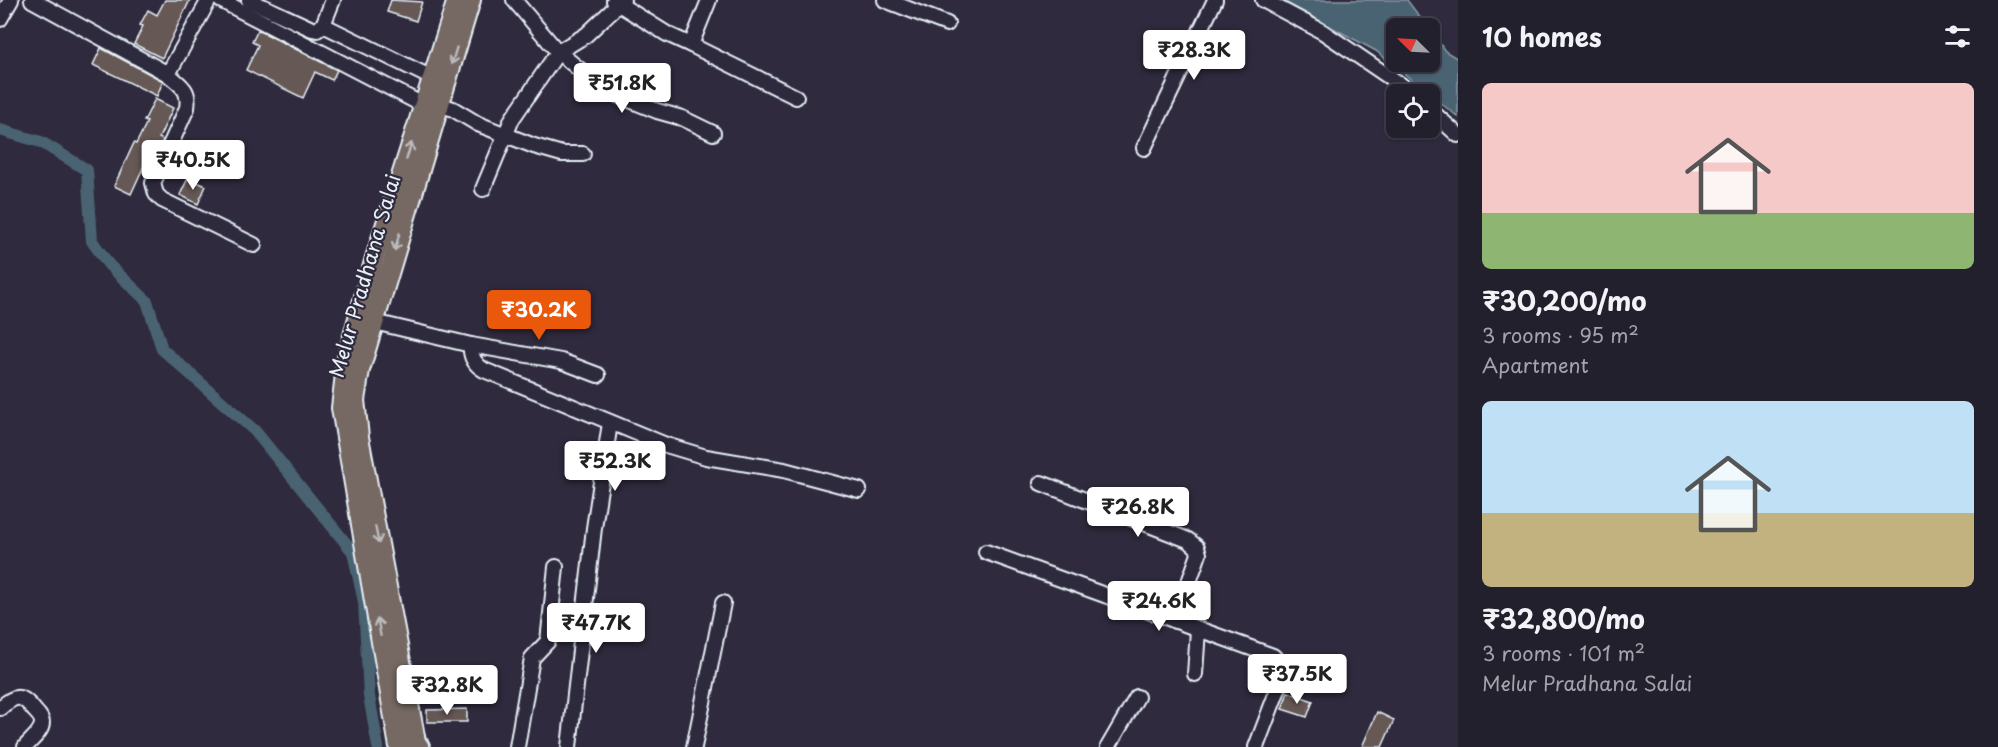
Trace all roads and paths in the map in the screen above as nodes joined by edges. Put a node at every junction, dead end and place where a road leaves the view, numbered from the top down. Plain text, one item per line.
1 (11, 0) edge
2 (32, 0) edge
3 (209, 0) edge
4 (220, 0) edge
5 (249, 0) edge
6 (333, 0) edge
7 (456, 0) edge
8 (471, 0) edge
9 (514, 0) edge
10 (709, 0) edge
11 (885, 0) edge
12 (1215, 0) edge
13 (1263, 0) edge
14 (618, 2) edge
15 (0, 19) edge
16 (946, 24) dead end
17 (323, 25) junction
18 (692, 45) junction
19 (558, 52) junction
20 (168, 74) junction
21 (432, 78) junction
22 (1400, 84) edge
23 (796, 97) dead end
24 (431, 105) junction
25 (1440, 119) edge
26 (713, 133) dead end
27 (506, 134) junction
28 (1458, 135) edge
29 (1144, 148) dead end
30 (583, 154) dead end
31 (483, 189) dead end
32 (254, 245) dead end
33 (374, 322) junction
34 (471, 345) junction
35 (598, 375) dead end
36 (610, 423) junction
37 (1041, 483) dead end
38 (859, 490) dead end
39 (986, 552) dead end
40 (556, 567) dead end
41 (723, 603) dead end
42 (1174, 621) junction
43 (1198, 630) junction
44 (1195, 674) dead end
45 (1137, 697) dead end
46 (0, 708) edge
47 (25, 747) edge
48 (413, 747) edge
49 (517, 747) edge
50 (570, 747) edge
51 (694, 747) edge
52 (1108, 747) edge
53 (1256, 747) edge

1 - 15 street
2 - 20 street
3 - 20 street
4 - 24 street
5 - 17 street
6 - 17 street
7 - 21 main road, Melur Pradhana Salai
8 -> 24 main road, Melur Pradhana Salai
9 - 19 street
10 - 18 street
11 - 16 street
12 - 29 street
13 - 22 street
14 - 18 street
14 - 19 street
17 - 21 street
18 - 23 street
19 - 26 street
19 - 27 street
20 - 32 street
21 - 24 main road, Melur Pradhana Salai
24 - 27 street
24 -> 33 main road, Melur Pradhana Salai
48 -> 24 main road, Melur Pradhana Salai
25 - 28 street
27 - 30 street
27 - 31 street
33 - 34 street
33 -> 48 main road, Melur Pradhana Salai
34 - 35 street
34 - 36 street
36 - 38 street
36 - 50 street
37 - 42 street
39 - 42 street
40 - 49 street
41 - 51 street
42 - 43 street
43 - 44 street
43 - 53 street
45 - 52 street
46 - 47 street

